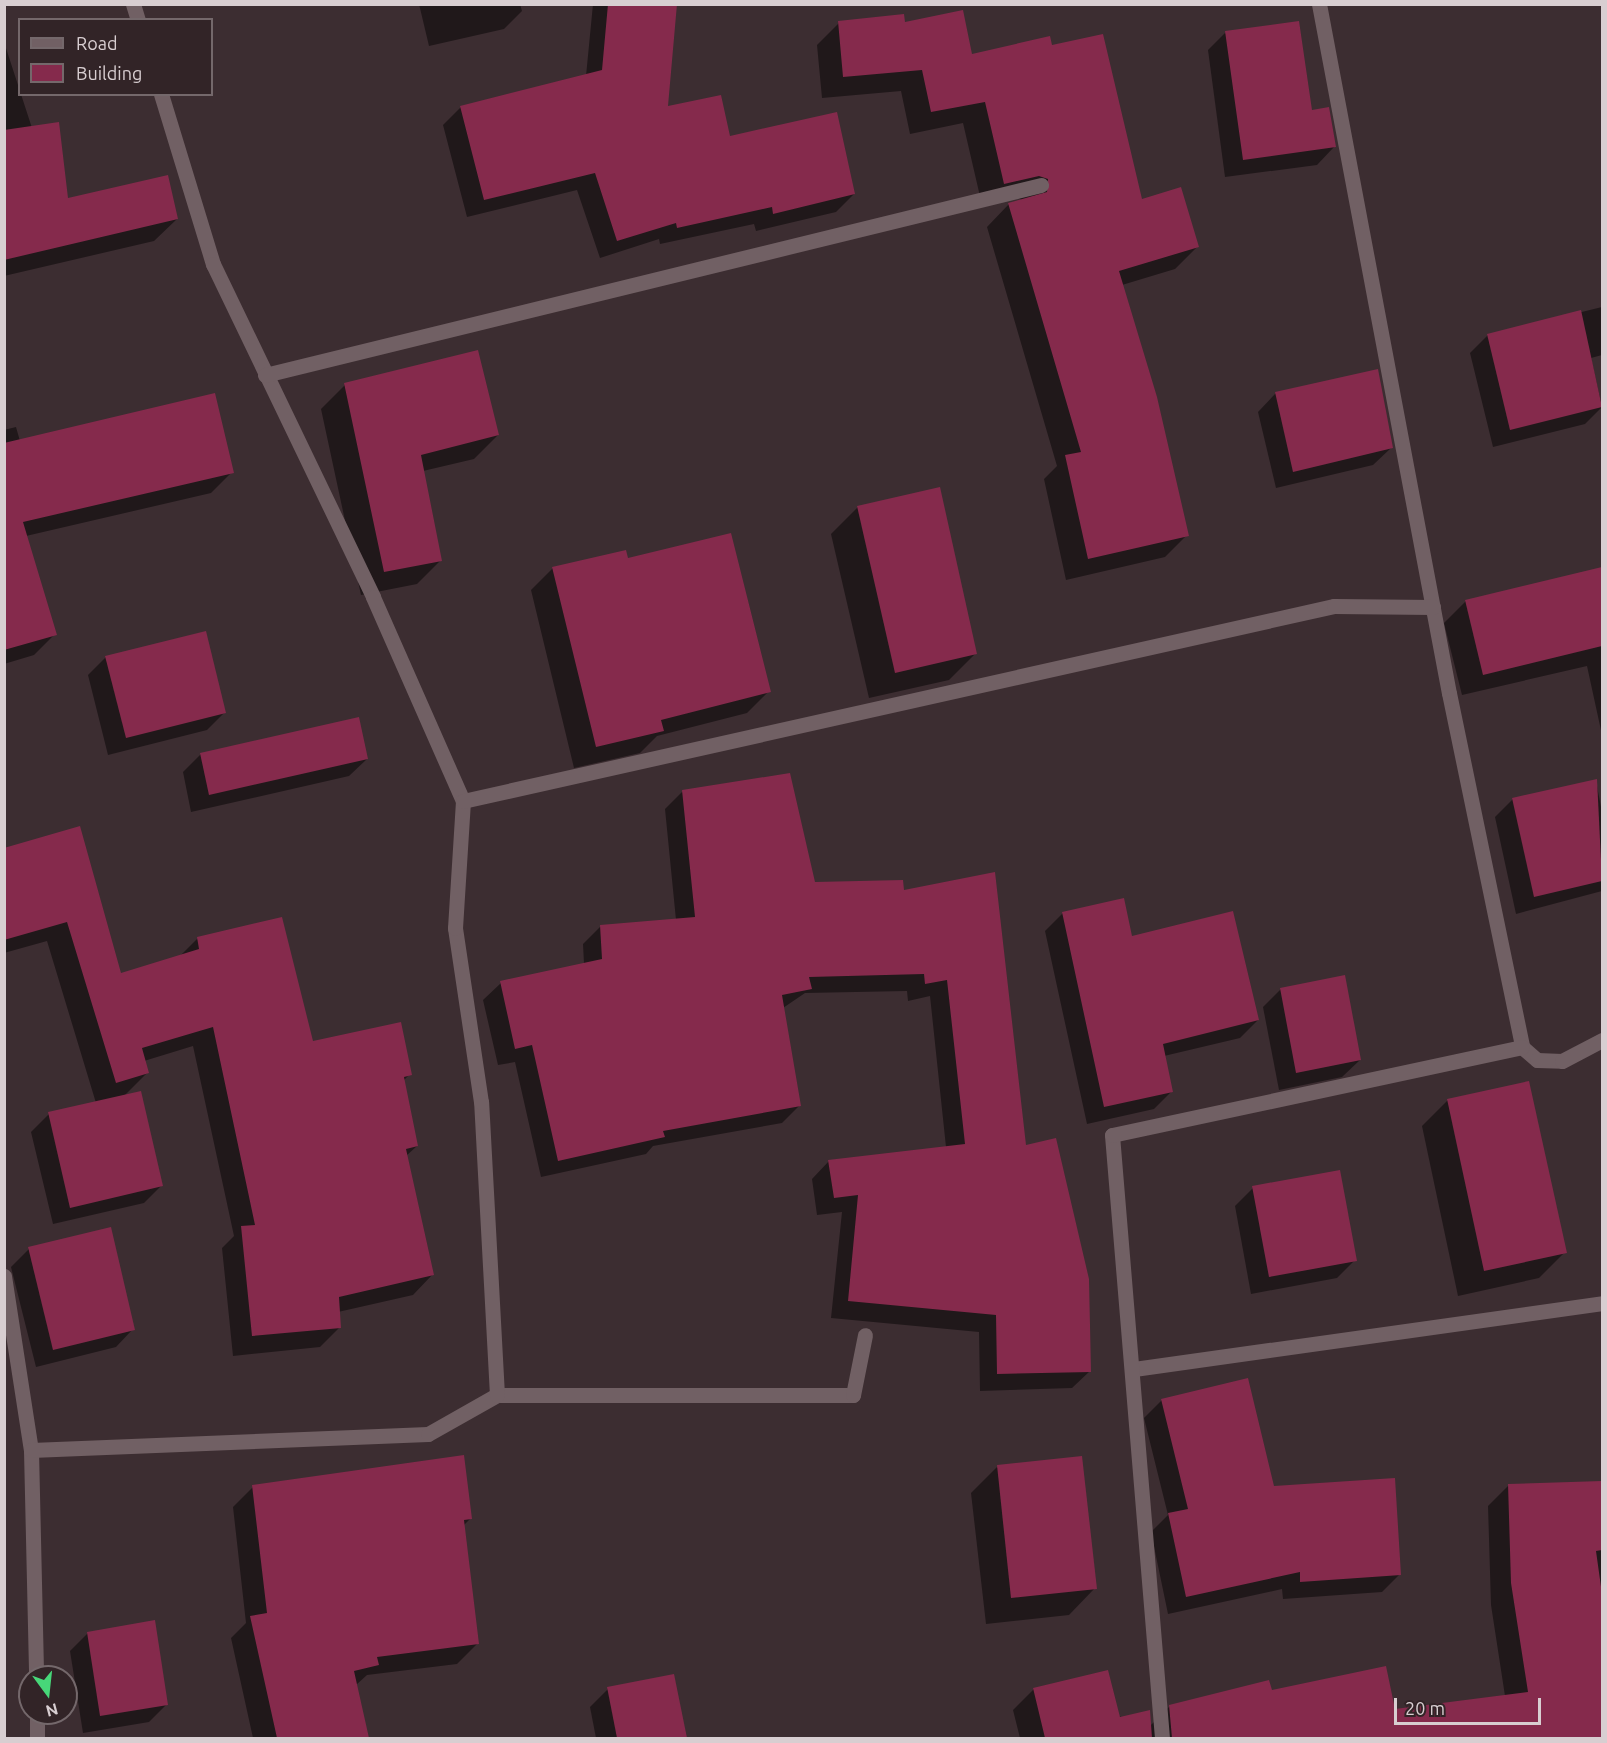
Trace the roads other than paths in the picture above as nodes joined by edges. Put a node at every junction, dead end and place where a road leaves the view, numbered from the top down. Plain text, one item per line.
1 (1319, 4) edge
2 (162, 96) edge
3 (1041, 185) dead end
4 (265, 375) junction
5 (1433, 607) junction
6 (462, 801) junction
7 (1602, 1040) edge
8 (1522, 1047) junction
9 (4, 1276) edge
10 (1602, 1303) edge
11 (865, 1335) dead end
12 (1134, 1369) junction
13 (497, 1395) junction
14 (31, 1450) junction
15 (36, 1665) edge
16 (1162, 1738) edge

1 - 5 street
2 - 4 street
3 - 4 street
4 - 6 street
5 - 6 street
5 - 8 street
6 - 13 street
7 - 8 street
8 - 12 street
9 - 14 street
10 - 12 street
11 - 13 street
12 - 16 street
13 - 14 street
14 - 15 street

